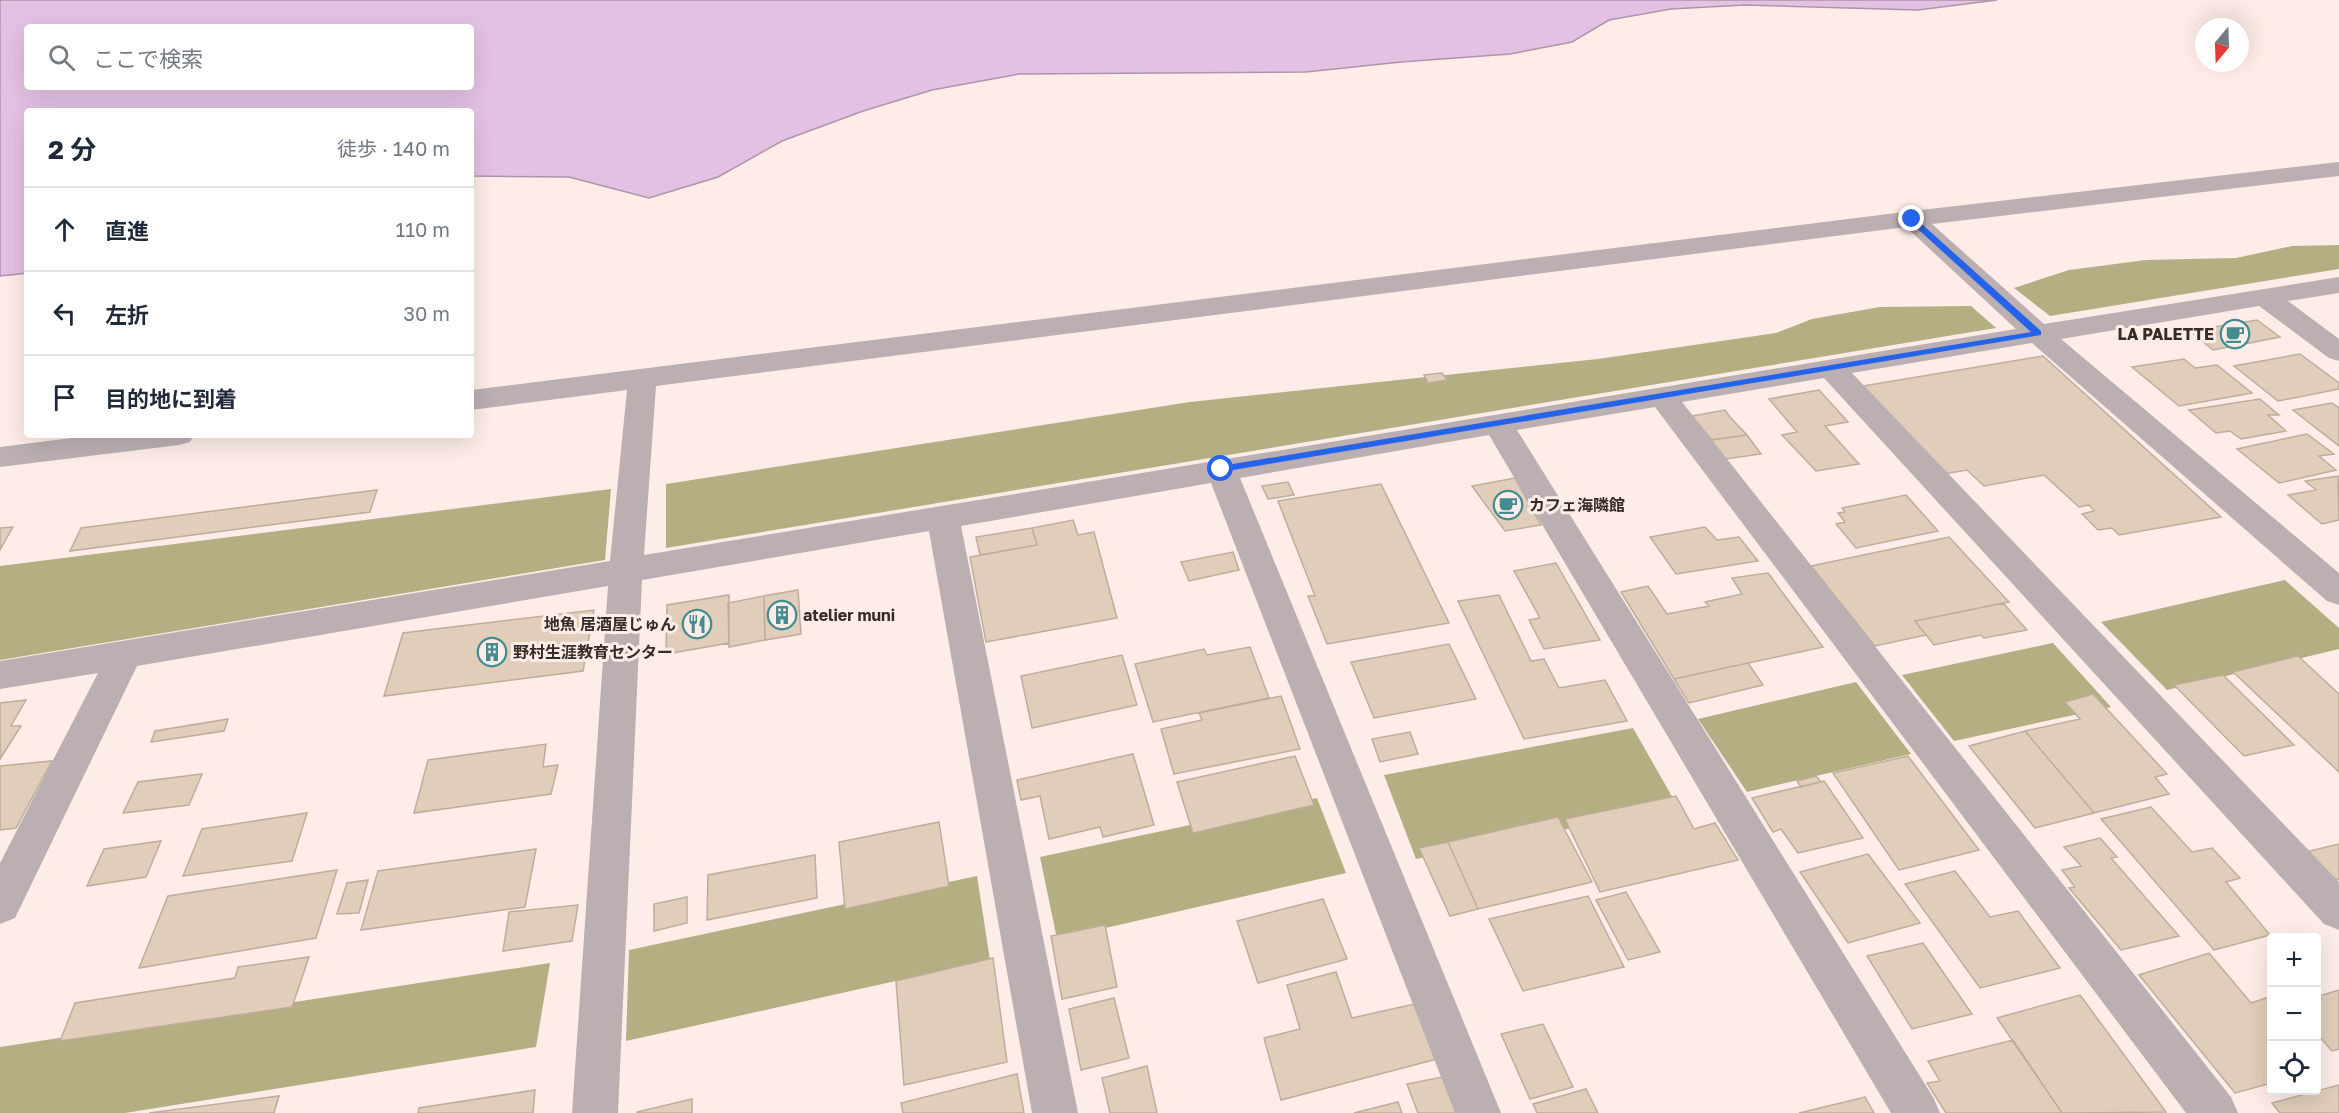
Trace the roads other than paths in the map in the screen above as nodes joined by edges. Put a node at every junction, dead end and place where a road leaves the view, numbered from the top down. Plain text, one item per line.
1 (2339, 169) edge
2 (1912, 219) junction
3 (2339, 285) edge
4 (2264, 297) junction
5 (2038, 333) junction
6 (2339, 352) edge
7 (1830, 367) junction
8 (642, 380) junction
9 (1662, 396) junction
10 (474, 400) edge
11 (1498, 424) junction
12 (155, 438) edge
13 (0, 457) edge
14 (1221, 469) junction
15 (943, 518) junction
16 (626, 572) junction
17 (2339, 592) edge
18 (125, 655) junction
19 (0, 675) edge
20 (0, 905) edge
21 (2339, 911) edge
22 (2210, 1106) edge
23 (594, 1113) edge
24 (1055, 1113) edge
25 (1478, 1113) edge
26 (1917, 1113) edge

1 - 2 street
2 - 5 street
2 - 8 street
3 - 4 street
4 - 5 street
4 - 6 street
5 - 7 street
5 - 17 street
7 - 9 street
7 - 21 street
8 - 10 street
8 - 16 street
9 - 11 street
9 - 22 street
11 - 14 street
11 - 26 street
12 - 13 street
14 - 15 street
14 - 25 street
15 - 16 street
15 - 24 street
16 - 18 street
16 - 23 street
18 - 19 street
18 - 20 street

